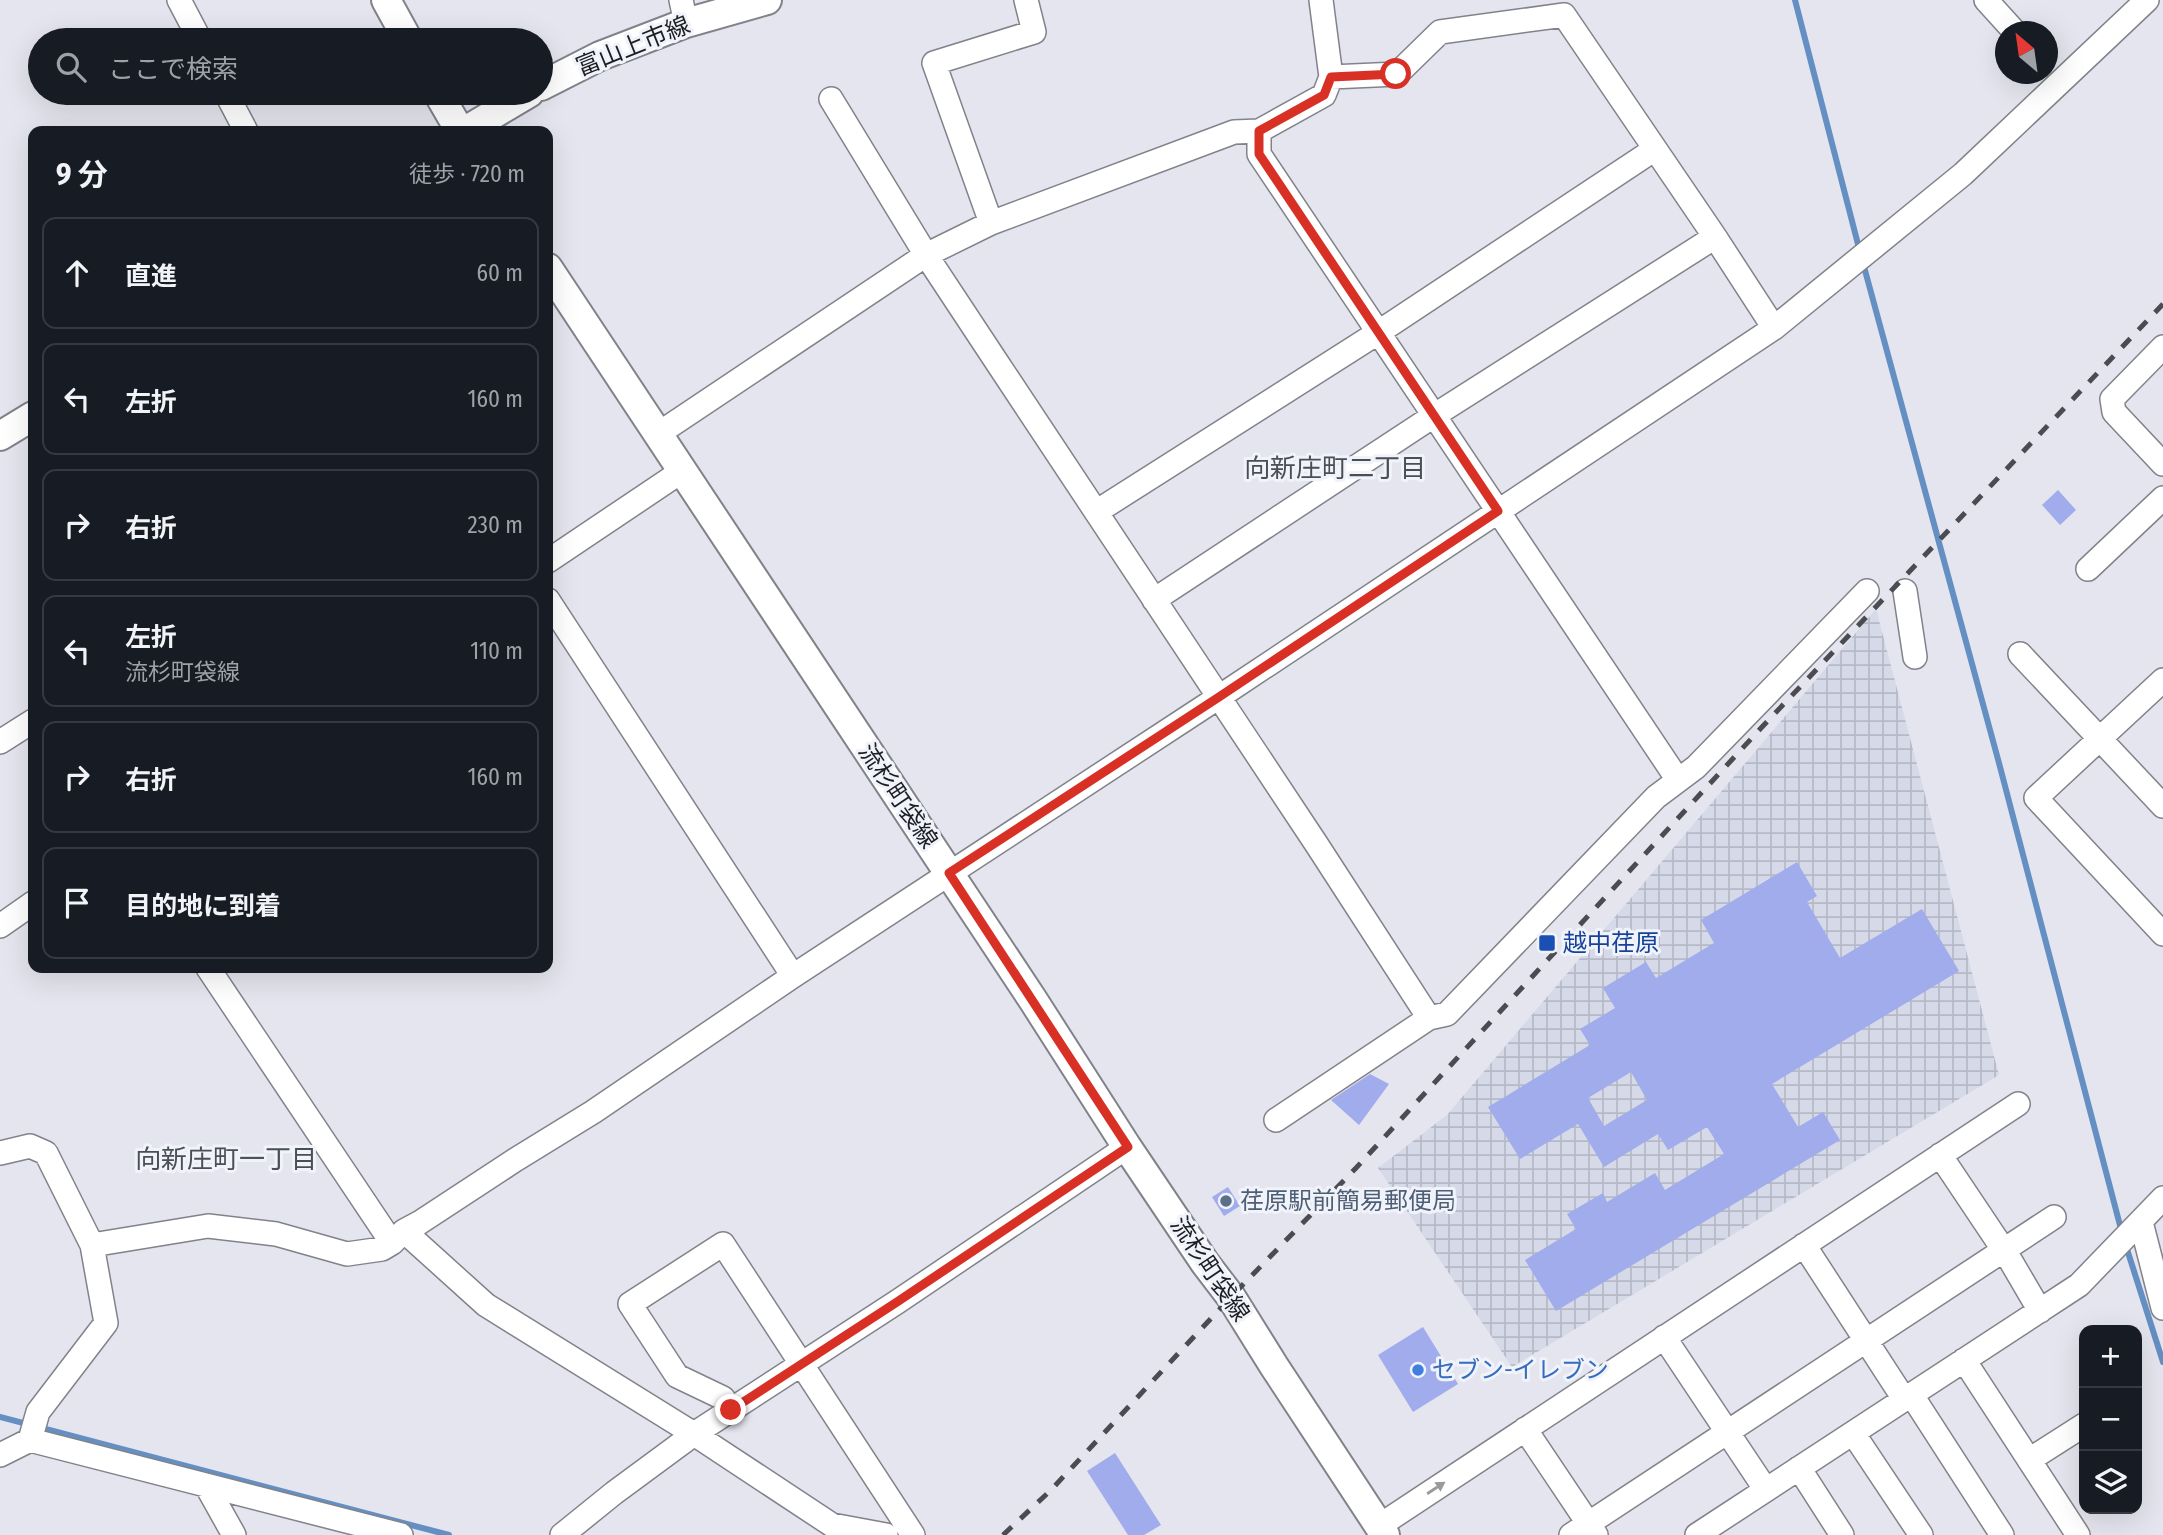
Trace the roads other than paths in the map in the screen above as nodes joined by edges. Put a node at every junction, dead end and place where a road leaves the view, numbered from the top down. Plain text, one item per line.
1 (179, 0) edge
2 (386, 0) edge
3 (767, 0) edge
4 (1026, 0) edge
5 (1321, 0) edge
6 (1986, 0) edge
7 (2147, 0) edge
8 (683, 12) edge
9 (2005, 21) edge
10 (194, 28) edge
11 (401, 28) edge
12 (2058, 70) edge
13 (1331, 77) junction
14 (553, 80) edge
15 (2044, 84) edge
16 (831, 99) dead end
17 (232, 105) edge
18 (445, 105) edge
19 (509, 105) edge
20 (243, 126) edge
21 (457, 126) edge
22 (473, 126) edge
23 (1259, 131) junction
24 (1655, 149) junction
25 (991, 223) junction
26 (1715, 237) junction
27 (926, 255) junction
28 (553, 276) edge
29 (1774, 328) junction
30 (1379, 332) junction
31 (2163, 347) edge
32 (1435, 415) junction
33 (28, 421) edge
34 (658, 434) junction
35 (0, 436) edge
36 (2163, 464) edge
37 (682, 471) junction
38 (2163, 498) edge
39 (1498, 511) junction
40 (1096, 512) junction
41 (553, 558) edge
42 (2088, 569) dead end
43 (1867, 591) dead end
44 (1905, 591) dead end
45 (1154, 600) junction
46 (553, 608) edge
47 (2020, 654) dead end
48 (1915, 657) dead end
49 (2163, 680) edge
50 (1219, 697) junction
51 (28, 724) edge
52 (2100, 738) junction
53 (0, 742) edge
54 (1678, 780) junction
55 (2163, 806) edge
56 (949, 873) junction
57 (28, 907) edge
58 (0, 926) edge
59 (2163, 934) edge
60 (212, 973) edge
61 (793, 976) junction
62 (1429, 1018) junction
63 (2018, 1104) dead end
64 (1276, 1120) dead end
65 (1128, 1147) junction
66 (0, 1153) edge
67 (1940, 1155) junction
68 (2163, 1198) edge
69 (2054, 1217) dead end
70 (2141, 1223) junction
71 (398, 1237) junction
72 (93, 1245) junction
73 (1804, 1245) junction
74 (2004, 1251) junction
75 (2163, 1308) edge
76 (2040, 1311) junction
77 (1664, 1337) junction
78 (1866, 1341) junction
79 (1964, 1360) junction
80 (802, 1364) junction
81 (1908, 1397) junction
82 (731, 1410) junction
83 (2079, 1427) edge
84 (1525, 1429) junction
85 (1727, 1433) junction
86 (1853, 1433) junction
87 (694, 1434) junction
88 (30, 1440) junction
89 (0, 1455) edge
90 (2029, 1460) junction
91 (1799, 1468) junction
92 (206, 1485) junction
93 (1766, 1490) junction
94 (1382, 1530) edge
95 (1586, 1531) edge
96 (234, 1535) edge
97 (399, 1535) edge
98 (562, 1535) edge
99 (886, 1535) edge
100 (914, 1535) edge
101 (1697, 1535) edge
102 (1842, 1535) edge
103 (1921, 1535) edge
104 (2002, 1535) edge
105 (2078, 1535) edge

1 - 10 street
2 - 11 main road
3 - 8 main road, 富山上市線
4 - 25 street
5 - 13 street
6 - 9 street
7 - 12 street
8 - 14 main road, 富山上市線
13 - 23 street
13 - 24 street
15 - 29 street
16 - 27 street
17 - 20 street
18 - 21 main road
19 - 22 main road
23 - 25 street
23 - 30 street
24 - 26 street
24 - 30 street
25 - 27 street
26 - 29 street
26 - 32 street
27 - 34 street
27 - 40 street
28 - 34 main road, 流杉町袋線
29 - 39 street
30 - 32 street
30 - 40 street
31 - 36 street
32 - 39 street
32 - 45 street
33 - 35 main road
34 - 37 main road, 流杉町袋線
37 - 41 street
37 - 56 main road, 流杉町袋線
38 - 42 street
39 - 50 street
39 - 54 street
40 - 45 street
43 - 54 street
44 - 48 street
45 - 50 street
46 - 61 street
47 - 52 street
49 - 52 street
50 - 56 street
50 - 62 street
51 - 53 street
52 - 55 street
52 - 59 street
54 - 62 street
56 - 61 street
56 - 65 main road, 流杉町袋線
57 - 58 street
60 - 71 street
61 - 71 street
62 - 64 street
63 - 67 street
65 - 80 street
65 - 94 main road, 流杉町袋線
66 - 72 street
67 - 73 street
67 - 74 street
68 - 70 street
69 - 74 street
70 - 75 street
70 - 76 street
71 - 72 street
71 - 87 street
72 - 88 street
73 - 77 street
73 - 78 street
74 - 76 street
74 - 78 street
76 - 79 street
77 - 84 street
77 - 85 street
78 - 81 street
78 - 85 street
79 - 81 street
79 - 90 street
80 - 82 street
80 - 82 street
80 - 100 street
81 - 86 street
81 - 104 street
82 - 87 street
83 - 90 street
94 -> 84 street
84 - 95 street
85 - 93 street
85 - 95 street
86 - 91 street
86 - 103 street
87 - 98 street
87 - 99 street
88 - 89 street
88 - 92 street
90 - 105 street
91 - 93 street
91 - 102 street
92 - 96 street
92 - 97 street
93 - 101 street

